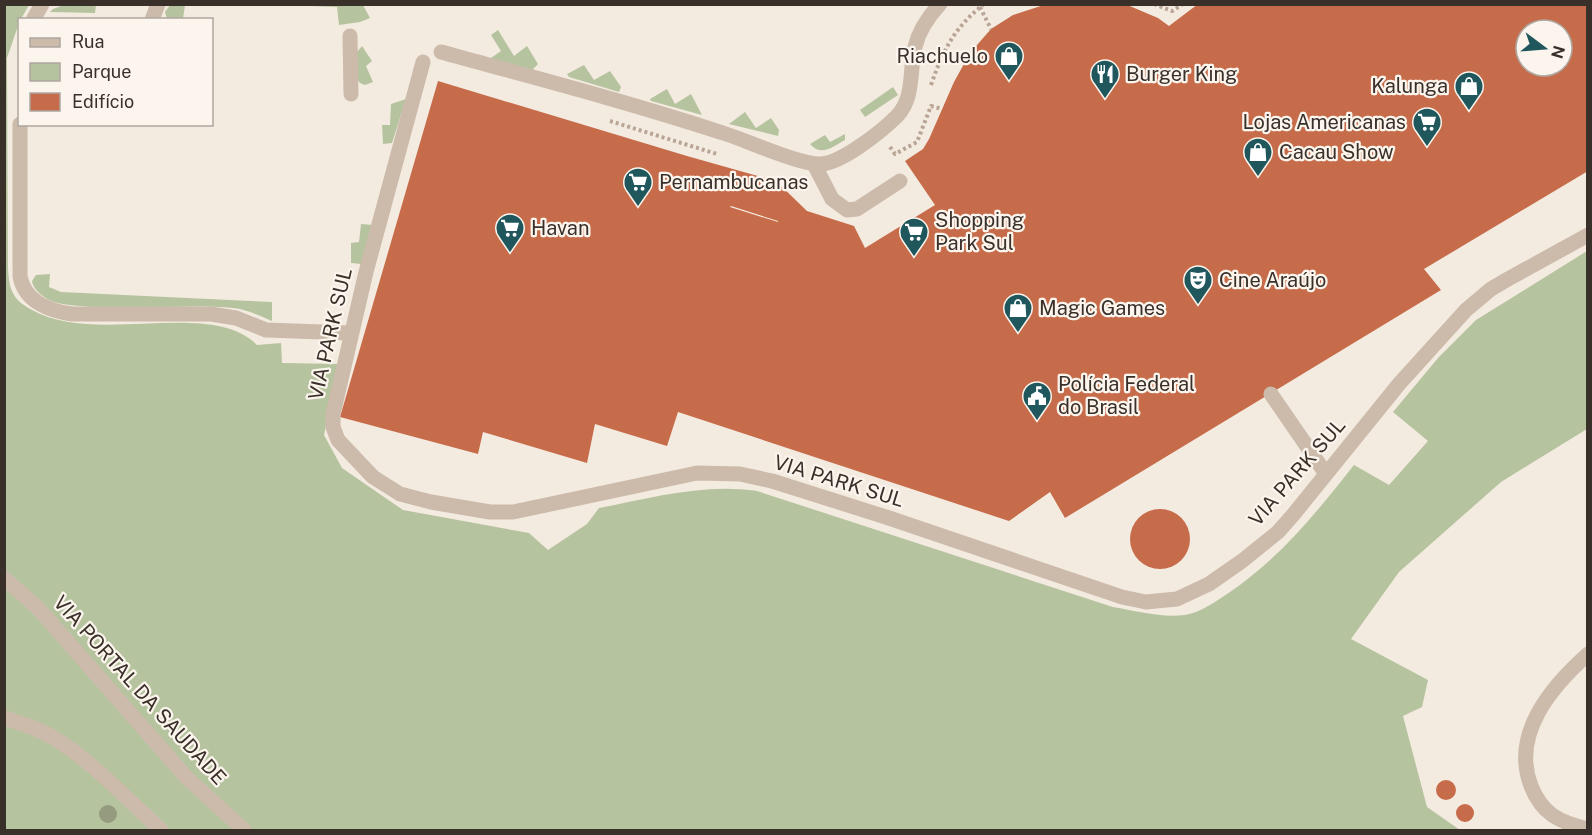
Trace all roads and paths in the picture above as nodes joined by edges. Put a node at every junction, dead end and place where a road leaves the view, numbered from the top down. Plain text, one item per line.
1 (42, 4) edge
2 (940, 4) edge
3 (1154, 4) edge
4 (1183, 4) edge
5 (980, 7) dead end
6 (34, 18) edge
7 (991, 29) dead end
8 (350, 36) dead end
9 (441, 52) dead end
10 (423, 62) dead end
11 (351, 94) dead end
12 (942, 108) dead end
13 (20, 126) edge
14 (888, 144) dead end
15 (814, 164) junction
16 (900, 181) dead end
17 (1587, 235) edge
18 (351, 333) junction
19 (1271, 394) dead end
20 (1326, 474) junction
21 (4, 578) edge
22 (1587, 654) edge
23 (4, 718) edge
24 (1587, 829) edge
25 (161, 831) edge
26 (244, 831) edge

1 - 6 street
2 - 15 street
3 - 4 path
5 - 7 path
8 - 11 street
9 - 15 street
10 - 18 street, VIA PARK SUL
12 - 14 path
13 - 18 street
15 - 16 street
17 - 20 street, VIA PARK SUL
18 - 20 street, VIA PARK SUL
19 - 20 street
21 - 26 street, VIA PORTAL DA SAUDADE
22 - 24 street
23 - 25 street

